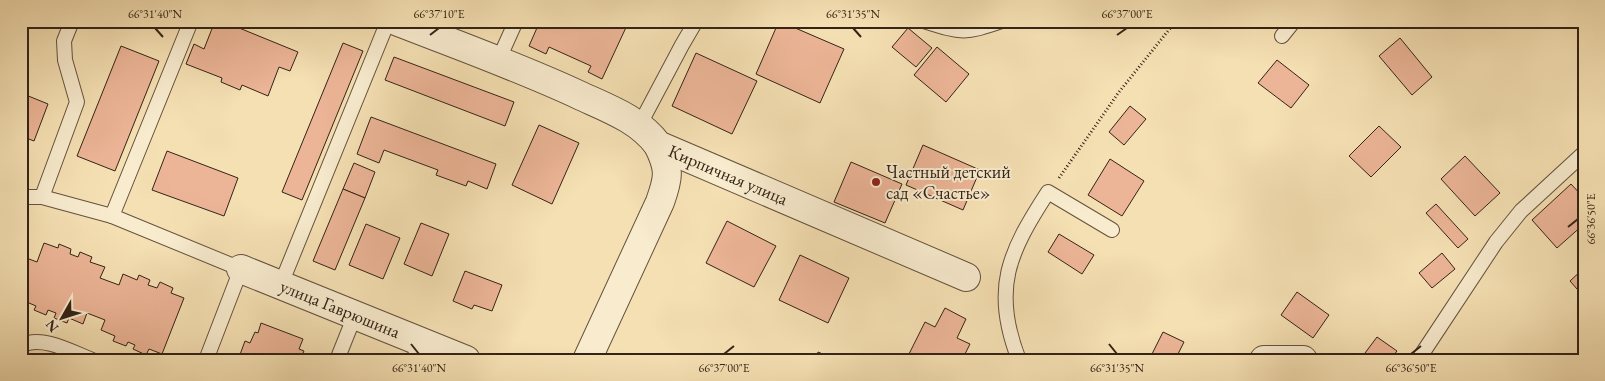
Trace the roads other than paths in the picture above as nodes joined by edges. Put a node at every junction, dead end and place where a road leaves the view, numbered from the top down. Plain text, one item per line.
1 (72, 21) edge
2 (191, 21) edge
3 (388, 21) edge
4 (396, 21) edge
5 (516, 21) edge
6 (696, 21) edge
7 (924, 21) edge
8 (1002, 21) edge
9 (1294, 21) edge
10 (1282, 36) dead end
11 (498, 61) junction
12 (649, 136) junction
13 (1584, 153) edge
14 (21, 197) edge
15 (42, 197) junction
16 (112, 216) junction
17 (1112, 230) dead end
18 (241, 268) junction
19 (966, 277) dead end
20 (281, 284) junction
21 (355, 315) junction
22 (21, 346) edge
23 (417, 351) edge
24 (92, 360) edge
25 (206, 360) edge
26 (337, 360) edge
27 (466, 360) edge
28 (587, 360) edge
29 (1019, 360) edge
30 (1264, 360) edge
31 (1303, 360) edge
32 (1418, 360) edge

1 - 15 lane
2 - 16 lane
3 - 20 lane
4 - 11 street, Кирпичная улица
5 - 11 lane
6 - 12 lane
7 - 8 lane
9 - 10 lane
11 - 12 street, Кирпичная улица
12 - 19 street, Кирпичная улица
12 - 28 street
13 - 32 lane
14 - 15 lane
15 - 16 lane
16 - 18 lane
17 - 29 lane
18 - 20 street, улица Гаврюшина
18 - 25 lane
20 - 21 street, улица Гаврюшина
21 - 23 street, улица Гаврюшина
21 - 26 lane
22 - 24 lane
23 - 27 street, улица Гаврюшина
30 - 31 street

